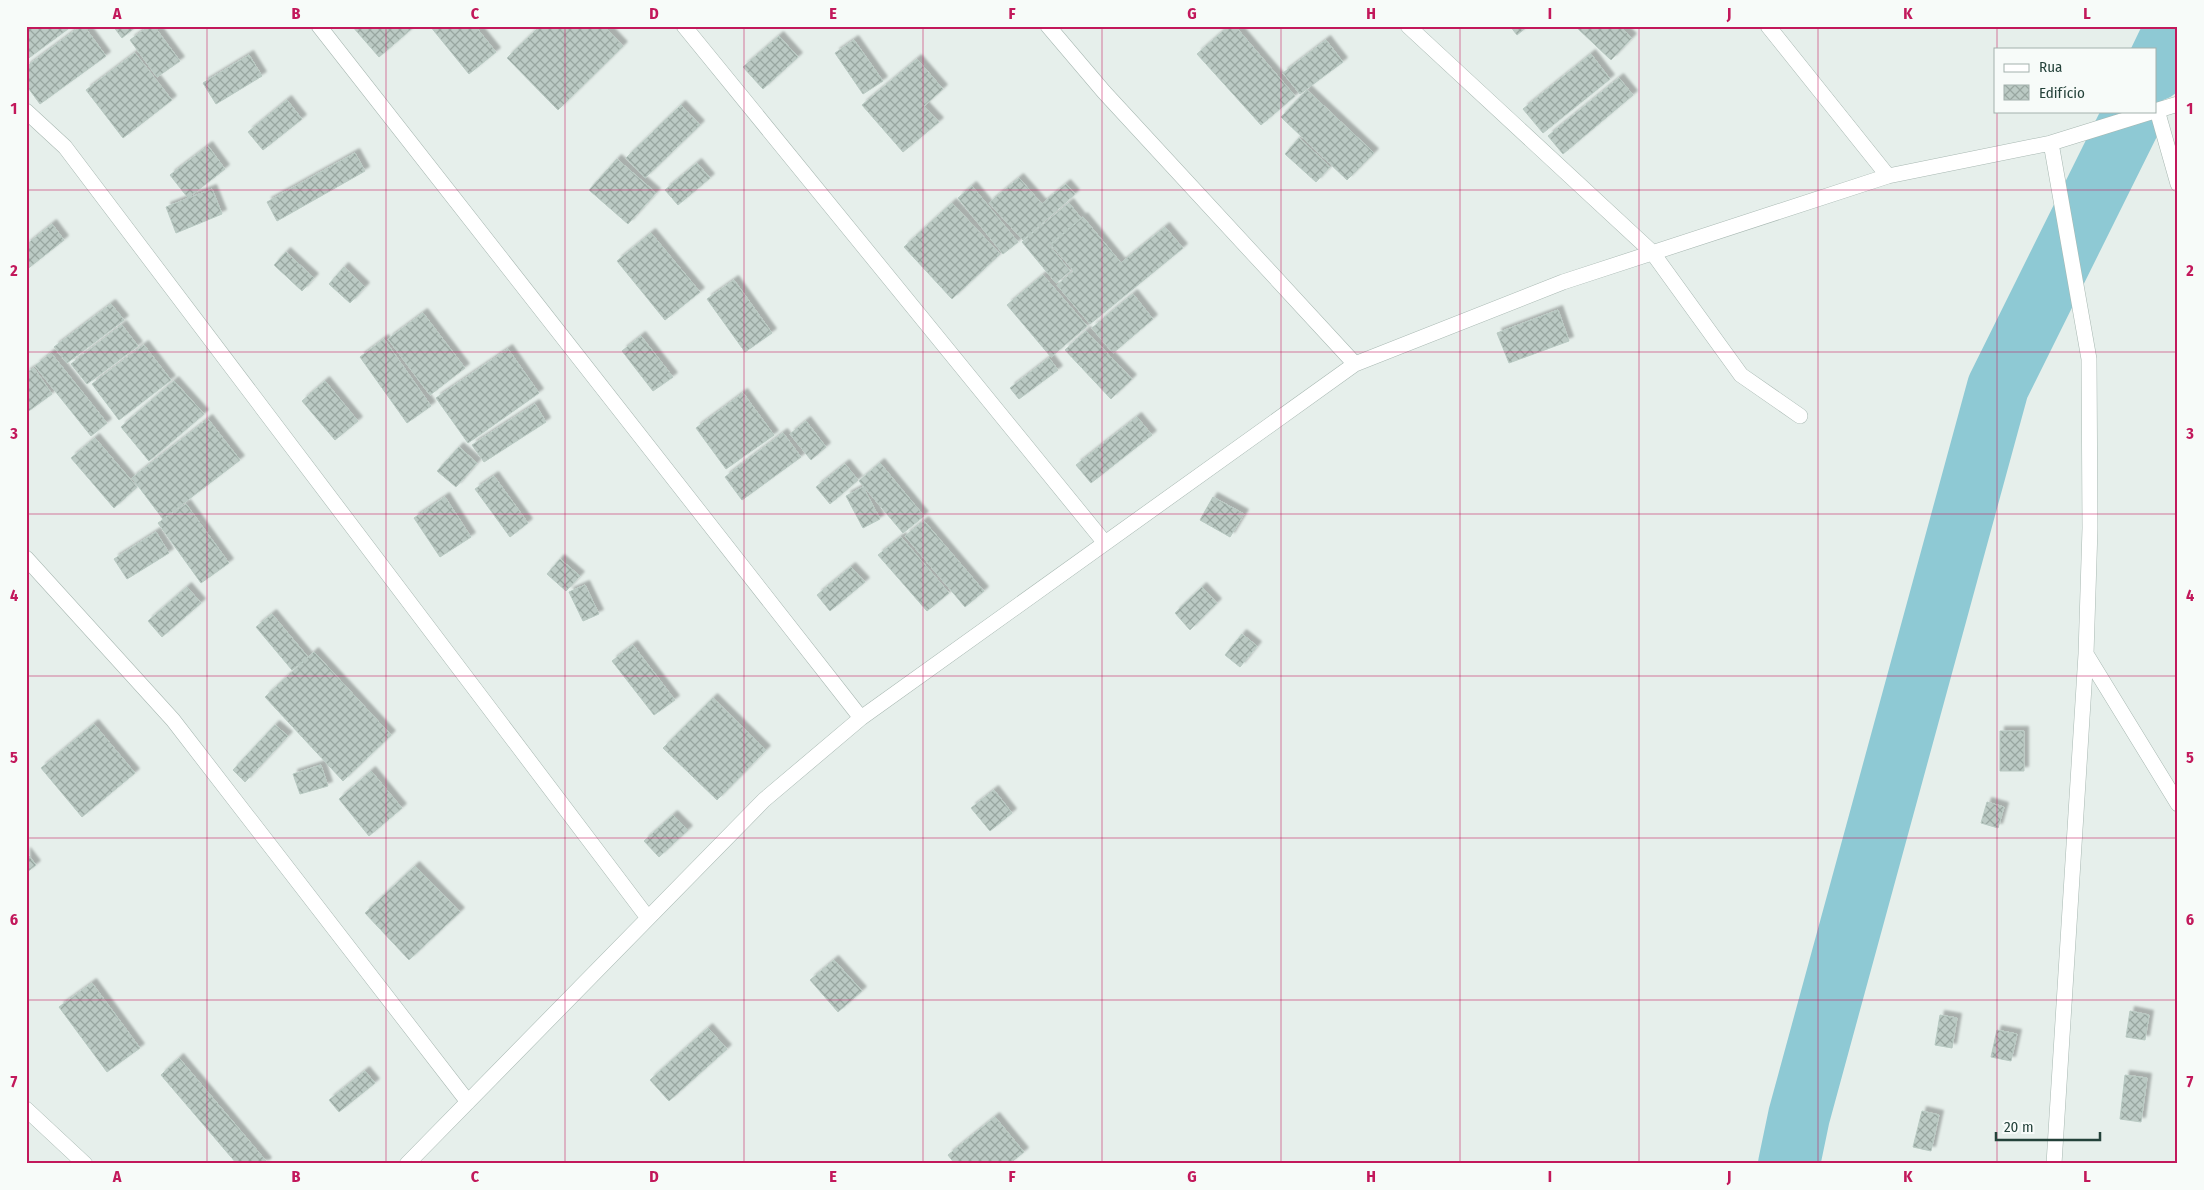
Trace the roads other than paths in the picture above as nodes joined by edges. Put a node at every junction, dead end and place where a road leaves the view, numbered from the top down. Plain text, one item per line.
1 (319, 26) edge
2 (684, 26) edge
3 (1048, 26) edge
4 (1408, 26) edge
5 (1768, 26) edge
6 (2178, 104) edge
7 (26, 111) edge
8 (2156, 111) edge
9 (2153, 112) edge
10 (2051, 143) junction
11 (1888, 176) junction
12 (2178, 184) edge
13 (1652, 252) junction
14 (1355, 364) junction
15 (1800, 416) dead end
16 (1105, 543) junction
17 (26, 558) edge
18 (2086, 654) junction
19 (861, 718) junction
20 (2178, 804) edge
21 (648, 918) junction
22 (468, 1102) junction
23 (26, 1109) edge
24 (85, 1164) edge
25 (407, 1164) edge
26 (2054, 1164) edge

1 - 19 street
2 - 16 street
3 - 14 street
4 - 13 street
5 - 11 street
6 - 8 street
7 - 21 street
8 - 12 street
9 - 10 street
10 - 11 street
10 - 18 street
11 - 13 street
13 - 14 street
13 - 15 street
14 - 16 street
16 - 19 street
17 - 22 street
18 - 20 street
18 - 26 street
19 - 21 street
21 - 22 street
22 - 25 street
23 - 24 street

